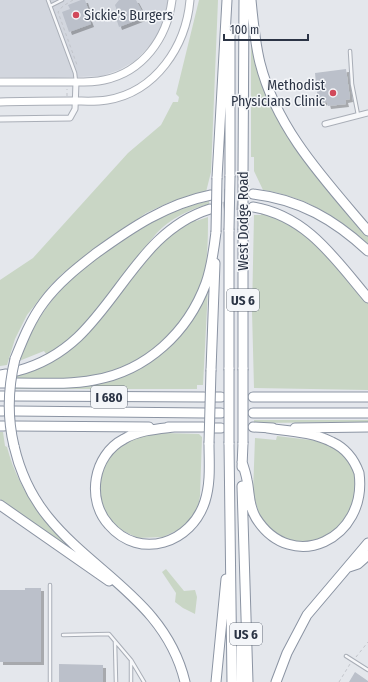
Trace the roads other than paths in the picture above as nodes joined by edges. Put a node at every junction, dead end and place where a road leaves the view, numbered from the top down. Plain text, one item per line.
1 (48, 0) edge
2 (62, 0) edge
3 (172, 0) edge
4 (190, 0) edge
5 (227, 0) edge
6 (230, 0) edge
7 (244, 0) edge
8 (251, 0) edge
9 (50, 6) junction
10 (350, 51) dead end
11 (0, 82) edge
12 (76, 82) junction
13 (76, 101) junction
14 (0, 102) edge
15 (368, 113) edge
16 (358, 115) junction
17 (0, 119) edge
18 (325, 124) dead end
19 (253, 194) tunnel mouth
20 (211, 195) tunnel mouth
21 (253, 207) tunnel mouth
22 (210, 209) tunnel mouth
23 (368, 231) edge
24 (216, 232) junction
25 (368, 251) edge
26 (368, 298) edge
27 (18, 371) dead end
28 (15, 383) dead end
29 (14, 396) dead end
30 (204, 397) dead end
31 (253, 397) dead end
32 (368, 397) edge
33 (14, 411) dead end
34 (204, 413) dead end
35 (253, 413) dead end
36 (368, 413) edge
37 (15, 426) dead end
38 (174, 427) junction
39 (203, 427) dead end
40 (368, 427) edge
41 (253, 428) dead end
42 (267, 428) junction
43 (242, 462) junction
44 (0, 505) edge
45 (368, 543) edge
46 (230, 550) junction
47 (368, 555) edge
48 (349, 567) junction
49 (50, 585) dead end
50 (245, 586) junction
51 (136, 599) junction
52 (63, 634) dead end
53 (115, 642) junction
54 (346, 656) dead end
55 (131, 660) junction
56 (368, 670) edge
57 (216, 678) edge
58 (50, 682) edge
59 (116, 682) edge
60 (131, 682) edge
61 (144, 682) edge
62 (185, 682) edge
63 (232, 682) edge
64 (241, 682) edge
65 (248, 682) edge
66 (276, 682) edge

1 - 9 lane
2 - 9 lane
3 - 12 main road
4 - 13 main road
5 - 24 highway, bridge
6 - 46 highway, West Dodge Road / US 6, bridge
7 - 43 highway, West Dodge Road / US 6, bridge
8 - 23 highway
9 - 12 lane
10 - 16 lane
11 - 12 main road
12 - 13 street
13 - 14 main road
13 - 17 street
15 - 16 street
16 - 18 street
19 - 25 highway
20 - 51 highway, bridge
21 - 26 highway
22 - 27 highway
24 - 28 highway
24 - 38 highway, bridge
29 - 30 highway, I 680
31 - 32 highway
33 - 34 highway, I 680
35 - 36 highway
37 - 38 highway
38 - 39 highway
40 - 42 highway
41 - 42 highway
42 - 43 highway
43 - 50 highway, West Dodge Road / US 6
44 - 51 highway
45 - 48 highway
46 - 57 highway, US 6
46 - 63 highway
47 - 48 highway
48 - 66 highway
49 - 58 lane
50 - 64 highway
50 - 65 highway, US 6
51 - 62 highway
52 - 53 lane
53 - 55 lane
53 - 59 lane
54 - 56 lane
55 - 60 lane
55 - 61 lane

